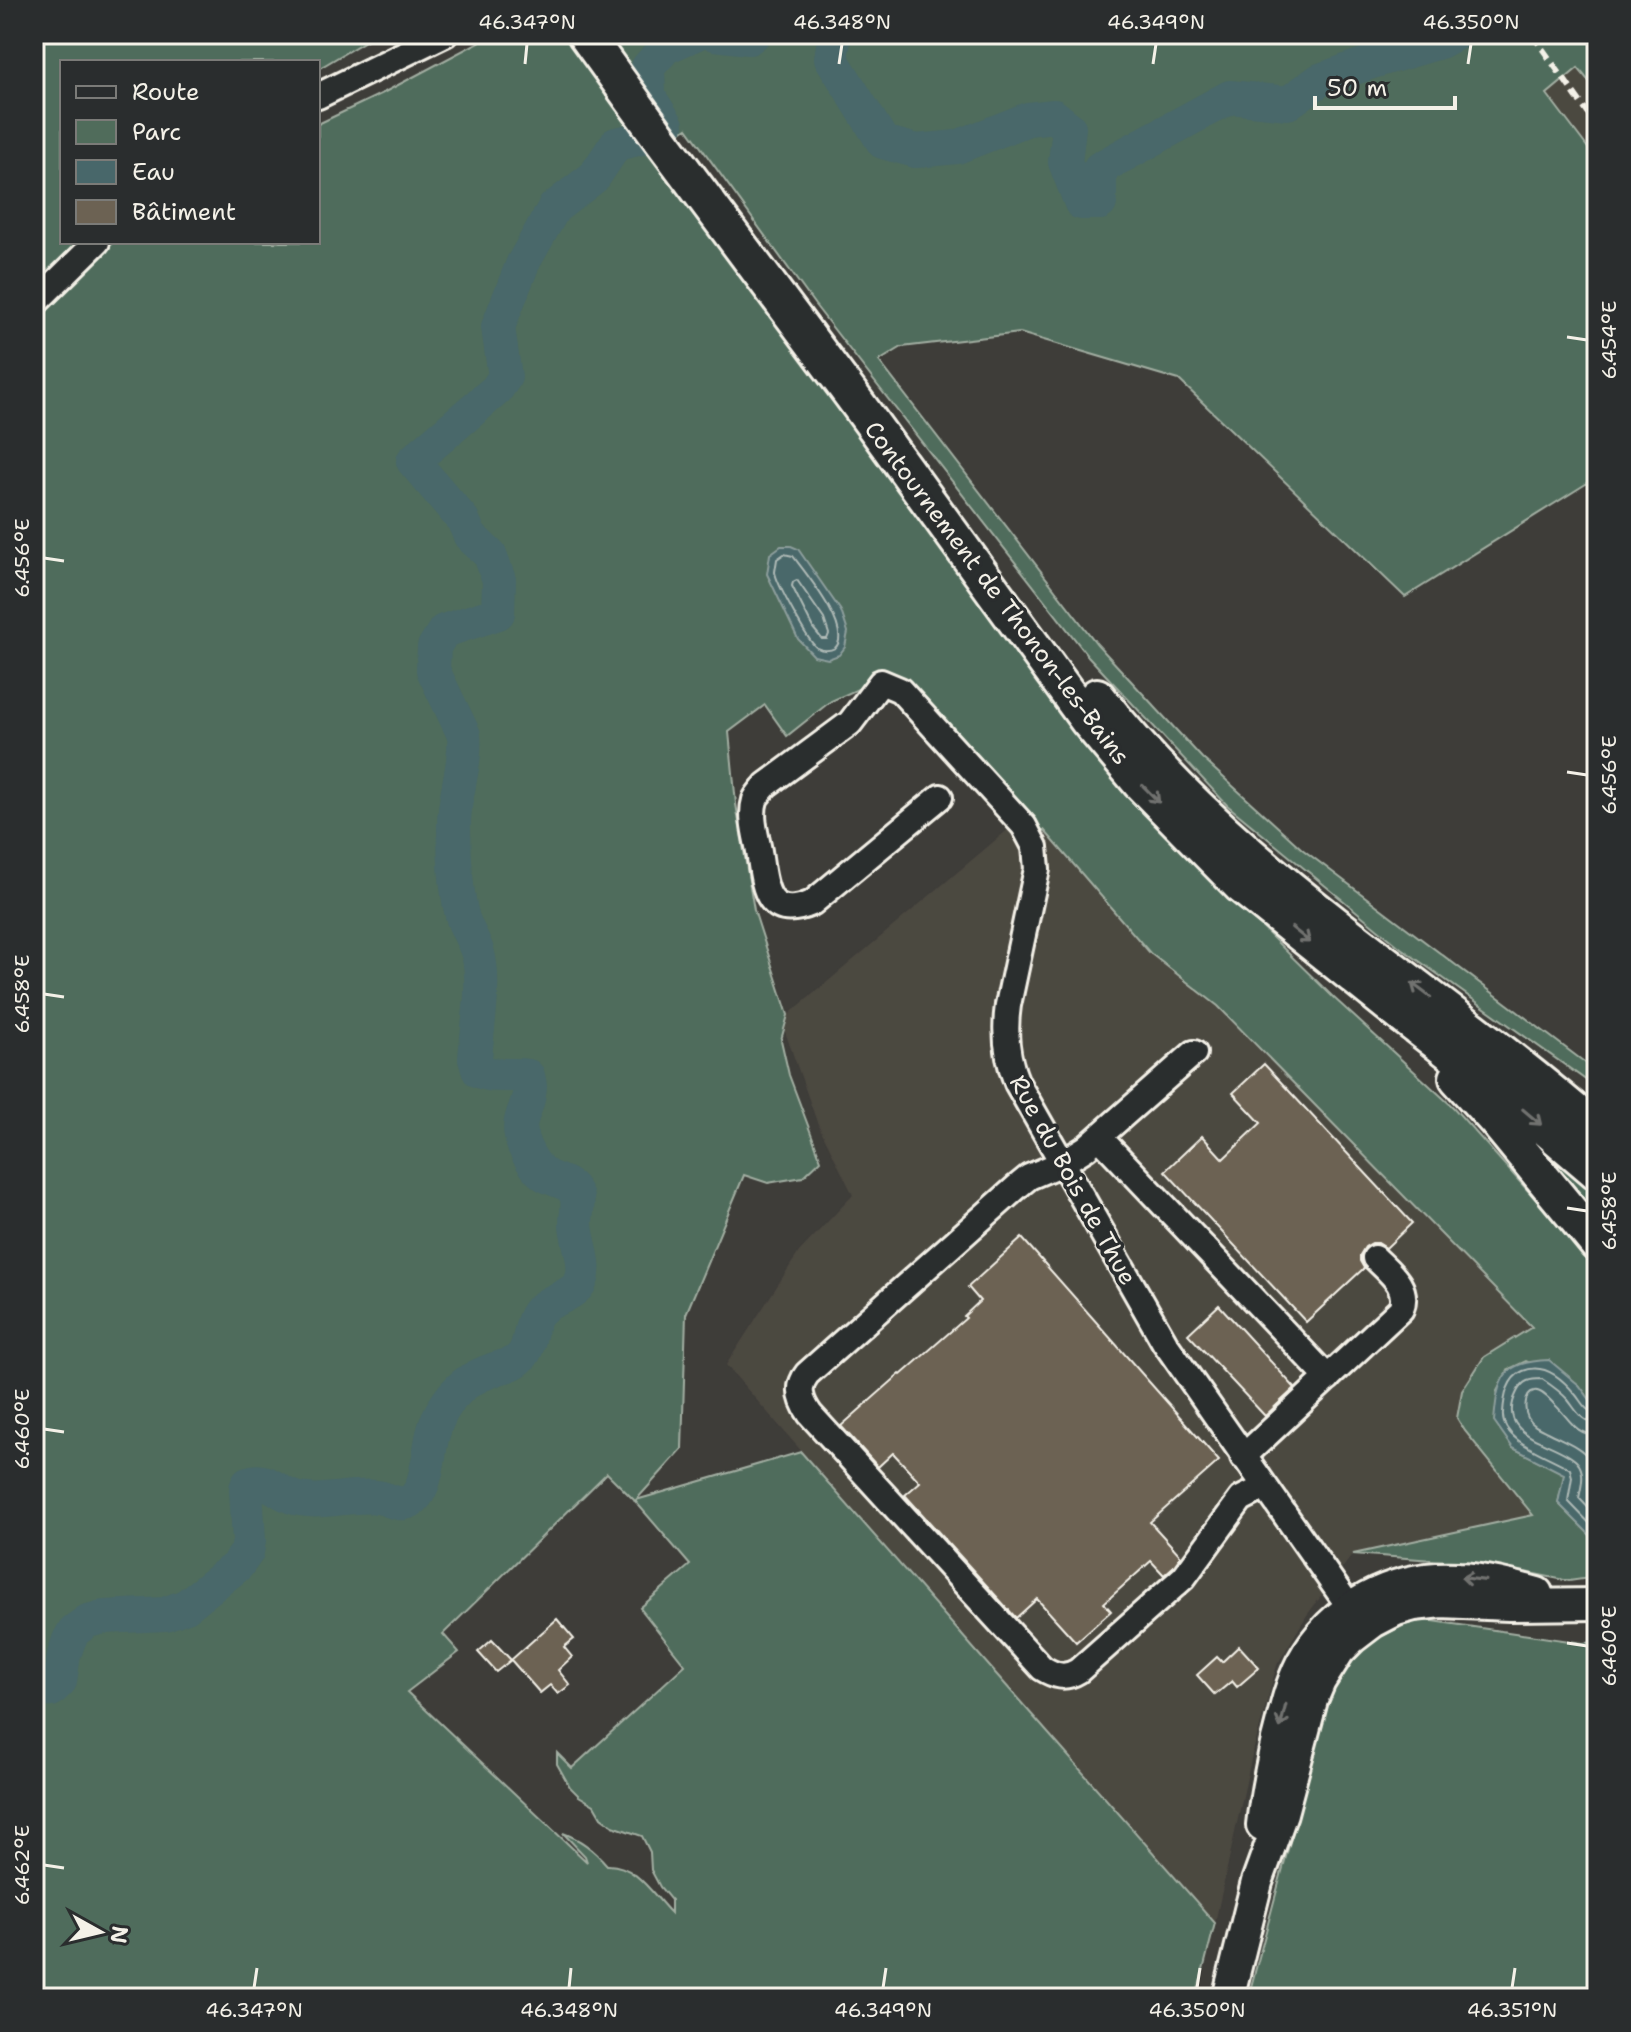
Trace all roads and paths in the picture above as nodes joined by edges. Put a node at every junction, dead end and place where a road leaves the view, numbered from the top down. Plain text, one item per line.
1 (445, 34) edge
2 (585, 34) edge
3 (603, 34) edge
4 (320, 95) edge
5 (95, 244) edge
6 (34, 304) edge
7 (859, 391) junction
8 (940, 797) dead end
9 (1404, 1017) junction
10 (1483, 1037) junction
11 (1194, 1053) dead end
12 (1597, 1111) edge
13 (1597, 1130) edge
14 (1099, 1137) junction
15 (1062, 1163) junction
16 (1597, 1172) edge
17 (1597, 1244) edge
18 (1375, 1258) dead end
19 (1328, 1378) junction
20 (1243, 1457) junction
21 (1265, 1487) junction
22 (1586, 1603) edge
23 (1357, 1617) junction
24 (1228, 1998) edge

1 - 4 street
2 - 7 highway, Contournement de Thonon-les-Bains
3 - 7 highway, Contournement de Thonon-les-Bains
5 - 6 street
7 -> 9 highway, Contournement de Thonon-les-Bains
10 -> 7 highway, Contournement de Thonon-les-Bains
8 - 15 street, Rue du Bois de Thue
9 -> 16 highway, Contournement de Thonon-les-Bains
9 - 17 highway
10 - 12 highway
10 - 13 highway, Contournement de Thonon-les-Bains
11 - 14 street
14 - 15 street
14 - 19 street
15 - 20 street, Rue du Bois de Thue
15 - 21 street
18 - 19 street
19 - 20 street
20 - 21 street, Rue du Bois de Thue
21 - 23 street, Rue du Bois de Thue
22 - 23 main road
23 - 24 main road

